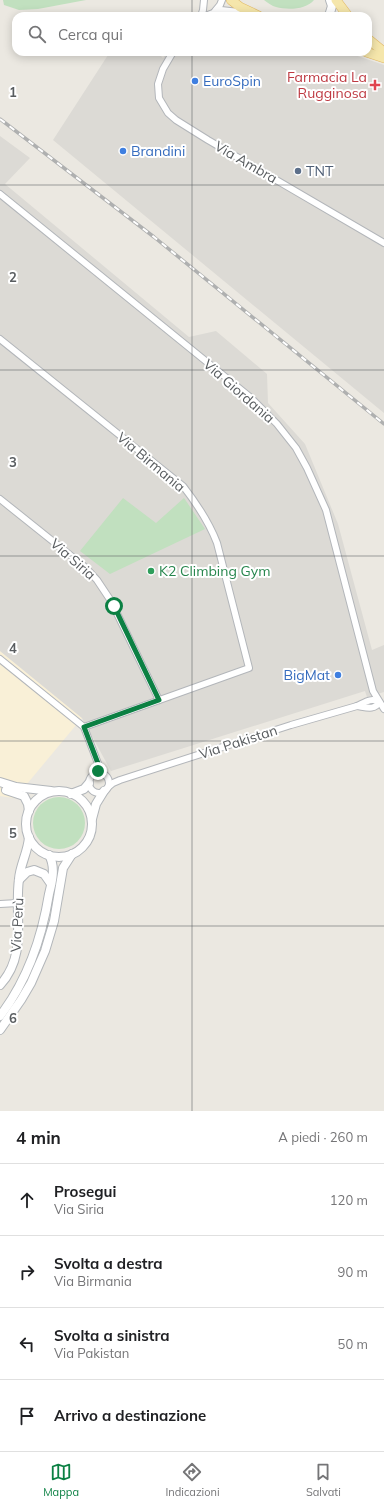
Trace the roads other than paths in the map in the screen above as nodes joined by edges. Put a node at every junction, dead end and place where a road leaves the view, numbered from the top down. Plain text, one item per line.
1 (204, 0) edge
2 (210, 0) edge
3 (222, 0) edge
4 (231, 0) edge
5 (330, 0) edge
6 (336, 0) edge
7 (203, 12) edge
8 (204, 12) edge
9 (214, 12) joint
10 (237, 12) edge
11 (251, 12) edge
12 (330, 12) edge
13 (345, 12) edge
14 (372, 42) edge
15 (384, 52) edge
16 (372, 54) edge
17 (170, 56) edge
18 (384, 58) edge
19 (0, 194) edge
20 (384, 243) edge
21 (0, 339) edge
22 (0, 499) edge
23 (0, 659) edge
24 (373, 691) junction
25 (159, 700) junction
26 (368, 701) junction
27 (379, 702) junction
28 (357, 706) junction
29 (373, 708) junction
30 (384, 710) edge
31 (84, 727) junction
32 (99, 766) junction
33 (96, 773) junction
34 (105, 775) junction
35 (120, 780) junction
36 (0, 782) edge
37 (89, 783) junction
38 (0, 788) edge
39 (106, 790) junction
40 (54, 792) junction
41 (71, 794) junction
42 (29, 811) junction
43 (92, 820) junction
44 (29, 837) junction
45 (40, 850) junction
46 (72, 854) junction
47 (49, 855) junction
48 (23, 861) junction
49 (18, 880) junction
50 (51, 884) junction
51 (18, 903) junction
52 (0, 904) edge
53 (0, 985) edge
54 (0, 1016) edge
55 (0, 1030) edge

1 - 7 street
2 - 8 street
3 - 9 street
4 - 11 main road
5 - 12 main road
6 - 13 main road
9 - 10 street
14 - 15 main road
16 - 18 main road
17 - 20 street, Via Ambra
19 - 24 street, Via Giordania
21 - 25 street, Via Birmania
22 - 25 street, Via Siria
23 - 31 street
24 - 26 street
24 - 27 street, Via Giordania
25 - 31 street, Via Birmania
26 - 27 street, Via Pakistan
26 - 28 street, Via Pakistan
27 - 29 street
27 - 30 street, Via Giordania
28 - 29 street, Via Pakistan
28 - 35 street, Via Pakistan
29 - 30 street, Via Pakistan
31 - 32 street
32 - 33 street
32 - 34 street
33 - 34 street
33 - 37 street
34 - 35 street
34 - 39 street
35 - 39 street, Via Pakistan
36 - 40 main road
37 - 39 street
37 - 41 main road
38 - 42 main road
39 - 43 main road
40 - 41 main road
40 - 42 main road
41 - 43 main road
42 - 44 main road
43 - 46 main road
44 - 45 main road
44 - 48 main road, Via Perù
45 - 47 main road
45 - 48 main road
46 - 47 main road
46 - 55 main road
47 - 50 main road
48 - 49 main road, Via Perù
49 - 50 main road
49 - 51 main road, Via Perù
50 - 54 main road
51 - 52 street
51 - 53 main road, Via Perù

